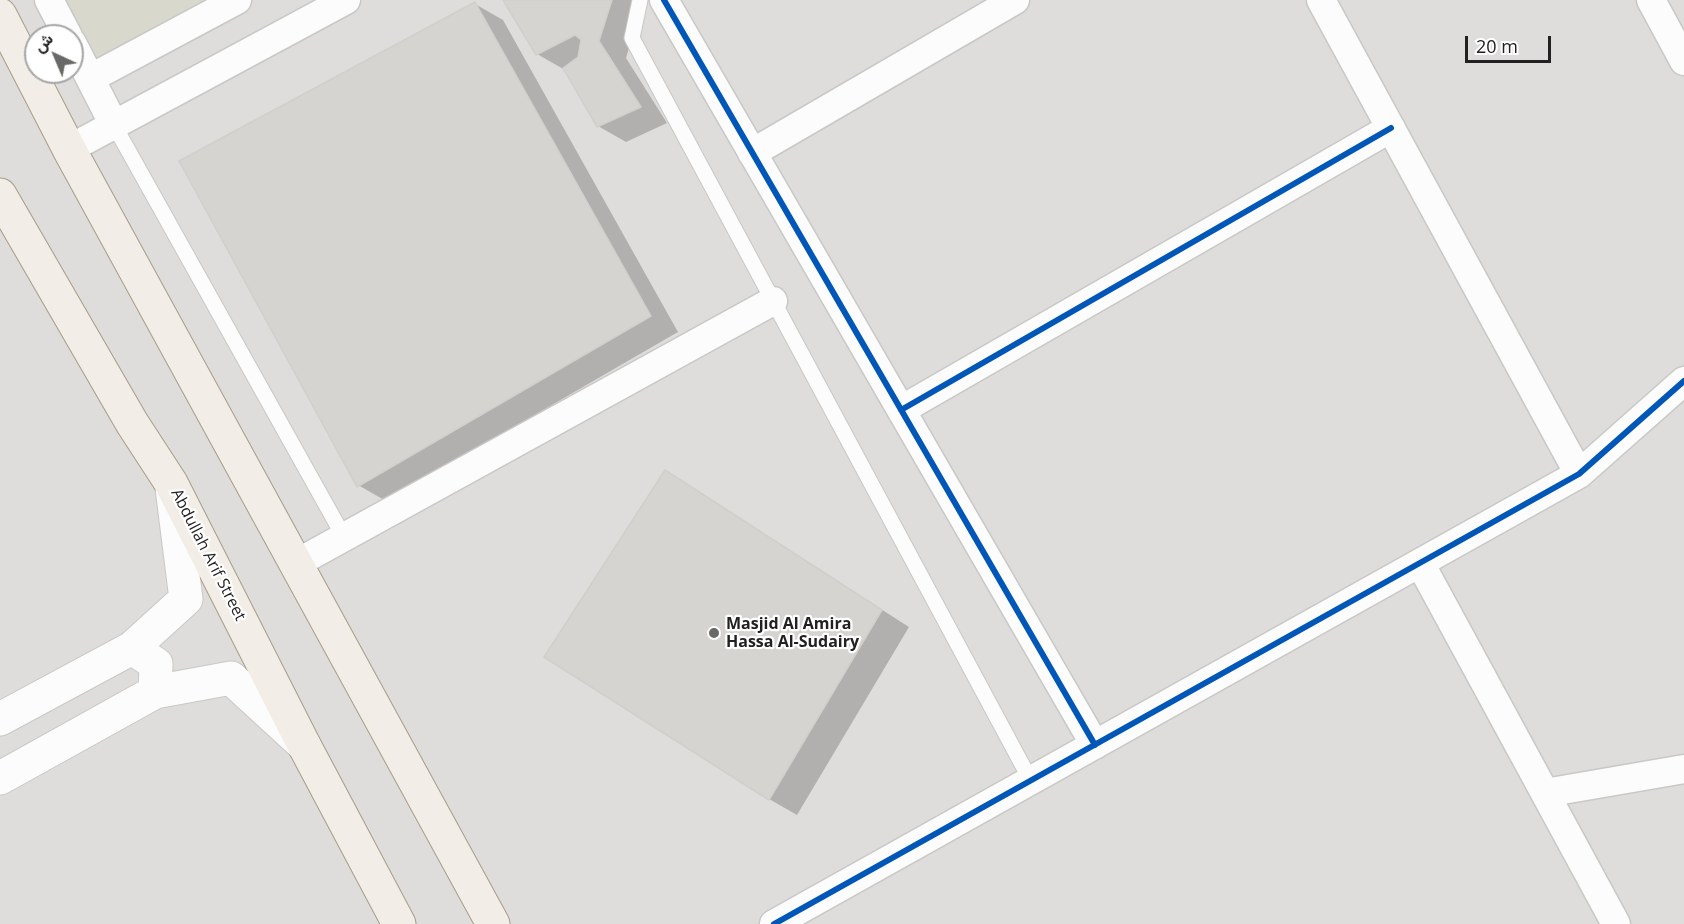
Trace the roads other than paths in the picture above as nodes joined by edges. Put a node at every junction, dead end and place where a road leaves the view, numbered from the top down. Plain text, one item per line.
1 (49, 0) edge
2 (237, 0) edge
3 (346, 0) edge
4 (640, 0) edge
5 (664, 0) edge
6 (1015, 0) edge
7 (1320, 0) edge
8 (1651, 0) edge
9 (0, 15) edge
10 (62, 24) edge
11 (1684, 61) edge
12 (84, 65) edge
13 (91, 78) junction
14 (114, 125) junction
15 (1390, 128) junction
16 (69, 149) junction
17 (752, 153) junction
18 (0, 195) edge
19 (773, 301) junction
20 (1684, 381) edge
21 (901, 410) junction
22 (1580, 474) junction
23 (171, 483) junction
24 (344, 537) junction
25 (297, 563) junction
26 (1420, 563) junction
27 (132, 648) junction
28 (155, 692) junction
29 (0, 719) edge
30 (304, 744) junction
31 (1095, 745) junction
32 (1684, 768) edge
33 (0, 778) edge
34 (1031, 781) junction
35 (1545, 793) junction
36 (779, 923) edge
37 (399, 924) edge
38 (493, 924) edge
39 (1616, 924) edge

1 - 10 street
2 - 13 street
3 - 14 street
4 - 19 lane
5 - 17 street
6 - 17 street
7 - 15 street
8 - 11 street
9 - 16 main road
12 - 13 street
13 - 14 street
14 - 16 street
14 - 24 lane
15 - 21 street
15 - 22 street
16 - 25 main road
17 - 21 street
18 - 23 main road, Abdullah Arif Street
19 - 24 street
19 - 34 lane
20 - 22 street
21 - 31 street
22 - 26 street
23 - 27 street
23 - 30 main road, Abdullah Arif Street
24 - 25 street
25 - 38 main road
26 - 31 street
26 - 35 street
27 - 28 street
27 - 29 street
28 - 30 street
28 - 33 street
30 - 37 main road, Abdullah Arif Street
31 - 34 street
32 - 35 street
34 - 36 street
35 - 39 street

